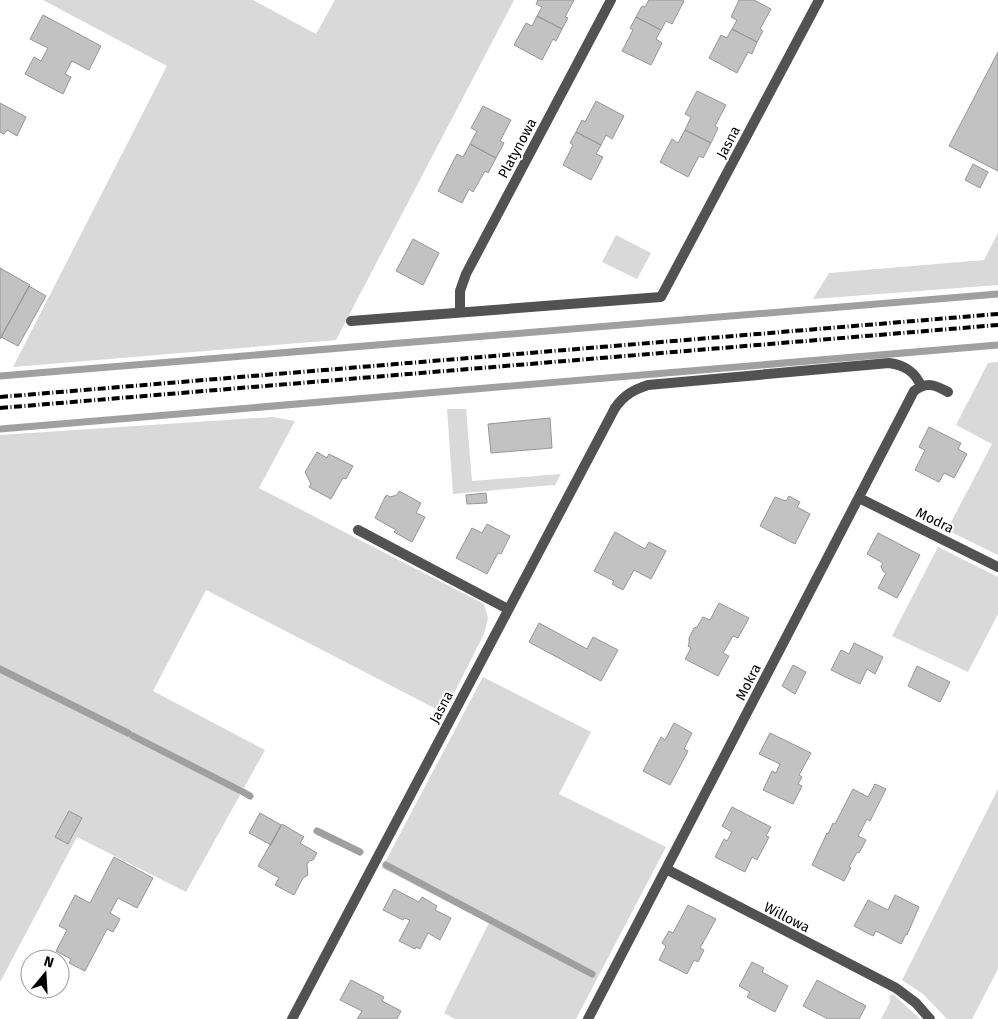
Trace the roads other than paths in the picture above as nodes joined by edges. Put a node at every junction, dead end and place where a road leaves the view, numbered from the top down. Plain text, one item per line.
1 (611, 0) edge
2 (820, 0) edge
3 (460, 312) junction
4 (351, 321) dead end
5 (921, 386) junction
6 (948, 392) dead end
7 (859, 498) junction
8 (358, 530) dead end
9 (998, 566) edge
10 (508, 609) junction
11 (666, 869) junction
12 (292, 1019) edge
13 (588, 1019) edge
14 (930, 1019) edge

1 - 3 street, Platynowa
2 - 3 street, Jasna
3 - 4 street
5 - 6 street
5 - 7 street, Mokra
5 - 10 street, Jasna
7 - 9 street, Modra
7 - 11 street, Mokra
8 - 10 street
10 - 12 street, Jasna
11 - 13 street, Mokra
11 - 14 street, Willowa

